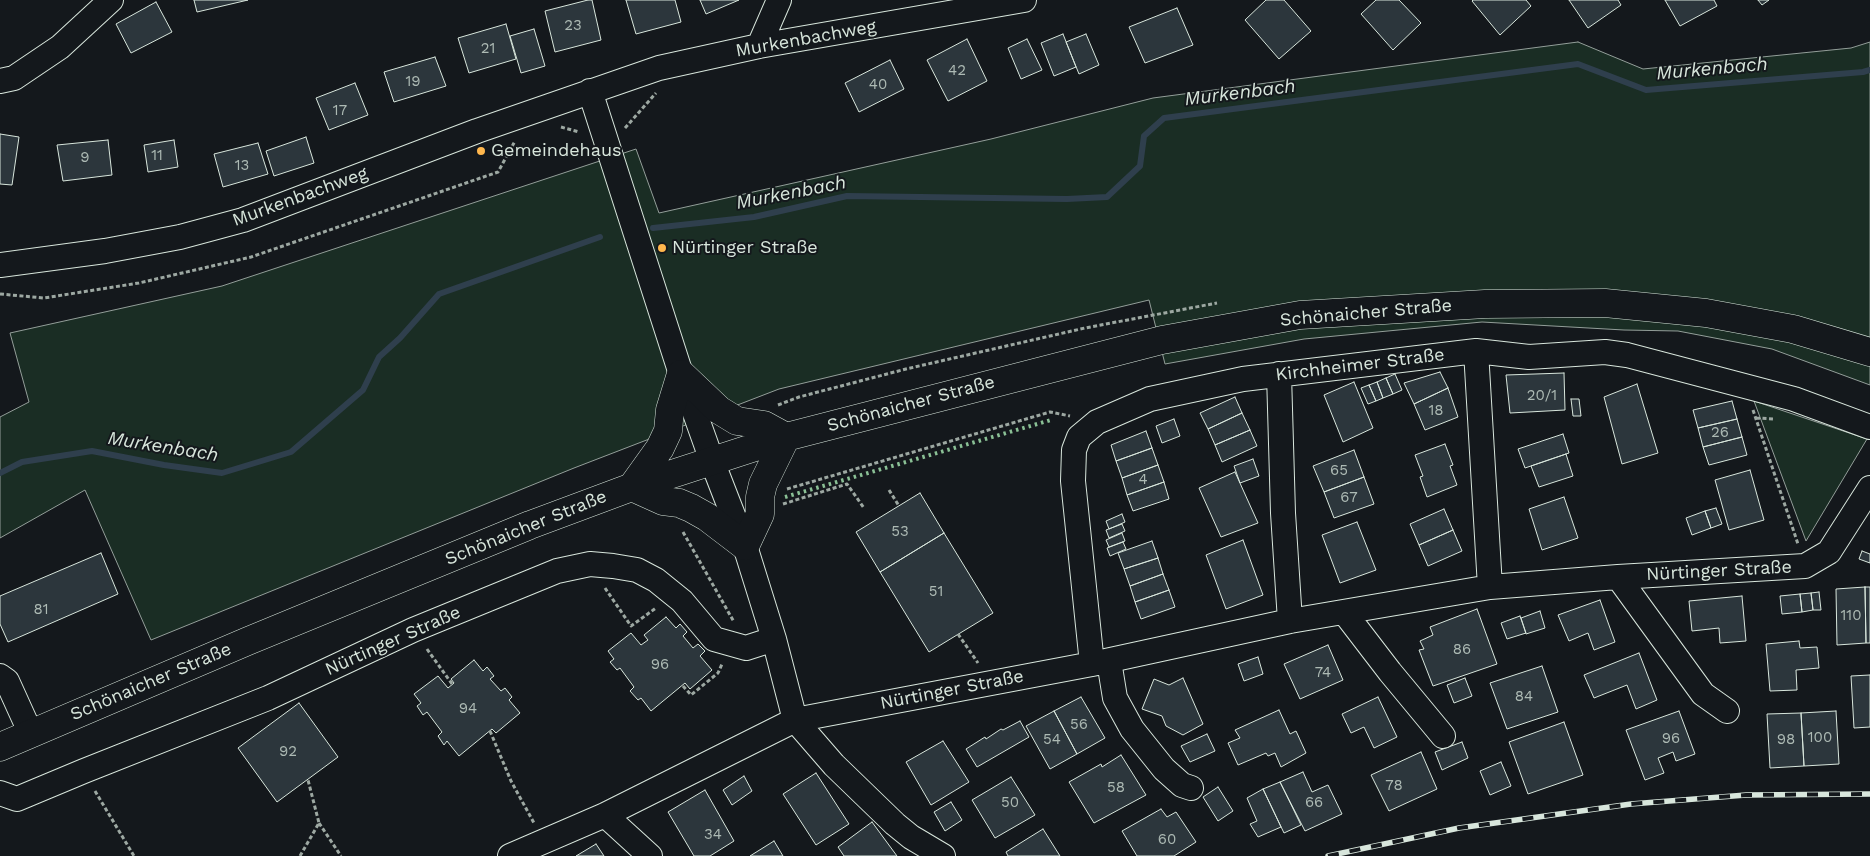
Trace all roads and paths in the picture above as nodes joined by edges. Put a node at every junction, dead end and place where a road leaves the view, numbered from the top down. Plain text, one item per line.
1 (111, 0) edge
2 (779, 0) edge
3 (1024, 0) edge
4 (759, 46) junction
5 (0, 81) edge
6 (590, 91) junction
7 (658, 92) dead end
8 (559, 126) dead end
9 (524, 138) dead end
10 (606, 138) junction
11 (0, 265) edge
12 (0, 294) edge
13 (1476, 351) junction
14 (1870, 352) edge
15 (682, 374) junction
16 (1279, 374) junction
17 (1746, 388) junction
18 (1097, 422) junction
19 (1870, 428) edge
20 (786, 437) junction
21 (712, 460) junction
22 (632, 487) junction
23 (770, 488) junction
24 (1870, 488) edge
25 (889, 490) dead end
26 (899, 506) dead end
27 (864, 508) dead end
28 (682, 530) dead end
29 (746, 546) junction
30 (590, 564) junction
31 (1805, 566) junction
32 (1618, 577) junction
33 (1490, 587) junction
34 (674, 595) junction
35 (1344, 612) junction
36 (1290, 621) junction
37 (413, 630) junction
38 (958, 634) dead end
39 (774, 639) junction
40 (737, 645) junction
41 (1100, 662) junction
42 (0, 676) edge
43 (990, 683) junction
44 (452, 684) dead end
45 (683, 686) dead end
46 (1728, 711) dead end
47 (795, 720) junction
48 (490, 731) dead end
49 (31, 734) junction
50 (1444, 736) dead end
51 (0, 747) edge
52 (84, 771) junction
53 (308, 780) dead end
54 (1192, 788) dead end
55 (0, 793) edge
56 (605, 815) junction
57 (319, 823) junction
58 (544, 842) junction
59 (134, 856) edge
60 (300, 856) edge
61 (341, 856) edge
62 (510, 856) edge
63 (650, 856) edge
64 (943, 856) edge

1 - 5 street
2 - 4 street
3 - 4 street, Murkenbachweg
4 - 6 street, Murkenbachweg
6 - 10 street
6 - 11 street, Murkenbachweg
7 - 10 path
8 - 10 path
9 - 12 path
10 - 15 street
13 - 16 street, Kirchheimer Straße
13 - 17 street, Kirchheimer Straße
13 - 33 street
14 - 20 main road, Schönaicher Straße
15 - 20 main road
15 - 21 street
15 - 22 main road
16 - 18 street, Kirchheimer Straße
16 - 36 street
17 - 19 street, Kirchheimer Straße
17 - 31 path
18 - 23 path
18 - 41 street, Kirchheimer Straße
20 - 21 main road, Schönaicher Straße
20 - 23 main road
21 - 22 main road, Schönaicher Straße
21 - 29 street
22 - 29 main road
22 - 49 main road, Schönaicher Straße
23 - 27 path
23 - 29 main road
24 - 31 street, Nürtinger Straße
25 - 26 path
28 - 40 path
29 - 39 street
30 - 34 street, Nürtinger Straße
30 - 34 path
30 - 37 street, Nürtinger Straße
31 - 32 street, Nürtinger Straße
32 - 33 street, Nürtinger Straße
32 - 46 street, Nürtinger Straße
33 - 35 street, Nürtinger Straße
34 - 40 street, Nürtinger Straße
35 - 36 street, Nürtinger Straße
35 - 50 street
36 - 41 street, Nürtinger Straße
37 - 44 path
37 - 52 street, Nürtinger Straße
38 - 43 path
39 - 40 street
39 - 47 street
40 - 45 path
41 - 43 street, Nürtinger Straße
41 - 54 street
42 - 49 street
43 - 47 street, Nürtinger Straße
47 - 56 street, Nürtinger Straße
47 - 64 street
48 - 58 path
49 - 51 main road, Schönaicher Straße
52 - 55 street, Nürtinger Straße
52 - 59 path
53 - 57 path
56 - 58 street, Nürtinger Straße
56 - 63 street
57 - 60 path
57 - 61 path
58 - 62 street, Nürtinger Straße

